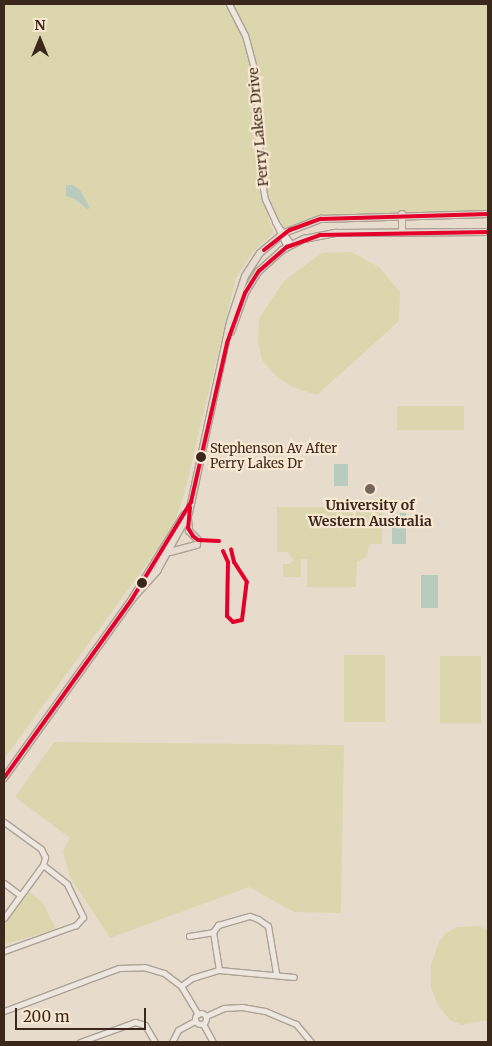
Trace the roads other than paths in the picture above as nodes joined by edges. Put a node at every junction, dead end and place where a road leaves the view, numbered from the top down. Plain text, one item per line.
1 (229, 4) edge
2 (402, 214) junction
3 (488, 214) edge
4 (402, 232) junction
5 (488, 232) edge
6 (282, 235) junction
7 (289, 246) junction
8 (227, 343) junction
9 (190, 502) junction
10 (189, 513) junction
11 (169, 553) junction
12 (132, 599) junction
13 (4, 778) edge
14 (4, 822) edge
15 (43, 865) junction
16 (4, 883) edge
17 (20, 895) junction
18 (4, 918) edge
19 (213, 932) junction
20 (189, 936) dead end
21 (4, 947) edge
22 (13, 949) junction
23 (4, 951) edge
24 (219, 970) junction
25 (276, 973) junction
26 (294, 977) dead end
27 (181, 986) junction
28 (4, 1011) edge
29 (198, 1014) junction
30 (206, 1016) junction
31 (195, 1021) junction
32 (203, 1024) junction
33 (81, 1042) edge
34 (155, 1042) edge
35 (172, 1042) edge
36 (213, 1042) edge
37 (311, 1042) edge

1 - 6 street, Perry Lakes Drive
2 - 3 main road
2 - 4 main road
2 - 6 main road
4 - 5 main road
4 - 7 main road
6 - 7 street, Perry Lakes Drive
6 - 8 main road
7 - 8 main road
8 - 9 main road
9 - 10 main road
9 - 12 main road
10 - 11 main road
10 - 11 main road
11 - 12 main road
12 - 13 main road
14 - 15 street
15 - 17 street
15 - 22 street
16 - 17 street
17 - 18 street
19 - 20 street
19 - 24 street
19 - 25 street
21 - 22 street
22 - 23 street
24 - 25 street
24 - 27 street
25 - 26 street
27 - 28 street
27 - 29 street
29 - 30 street
29 - 31 street
30 - 32 street
30 - 37 street
31 - 32 street
31 - 35 street
32 - 36 street
33 - 34 street

